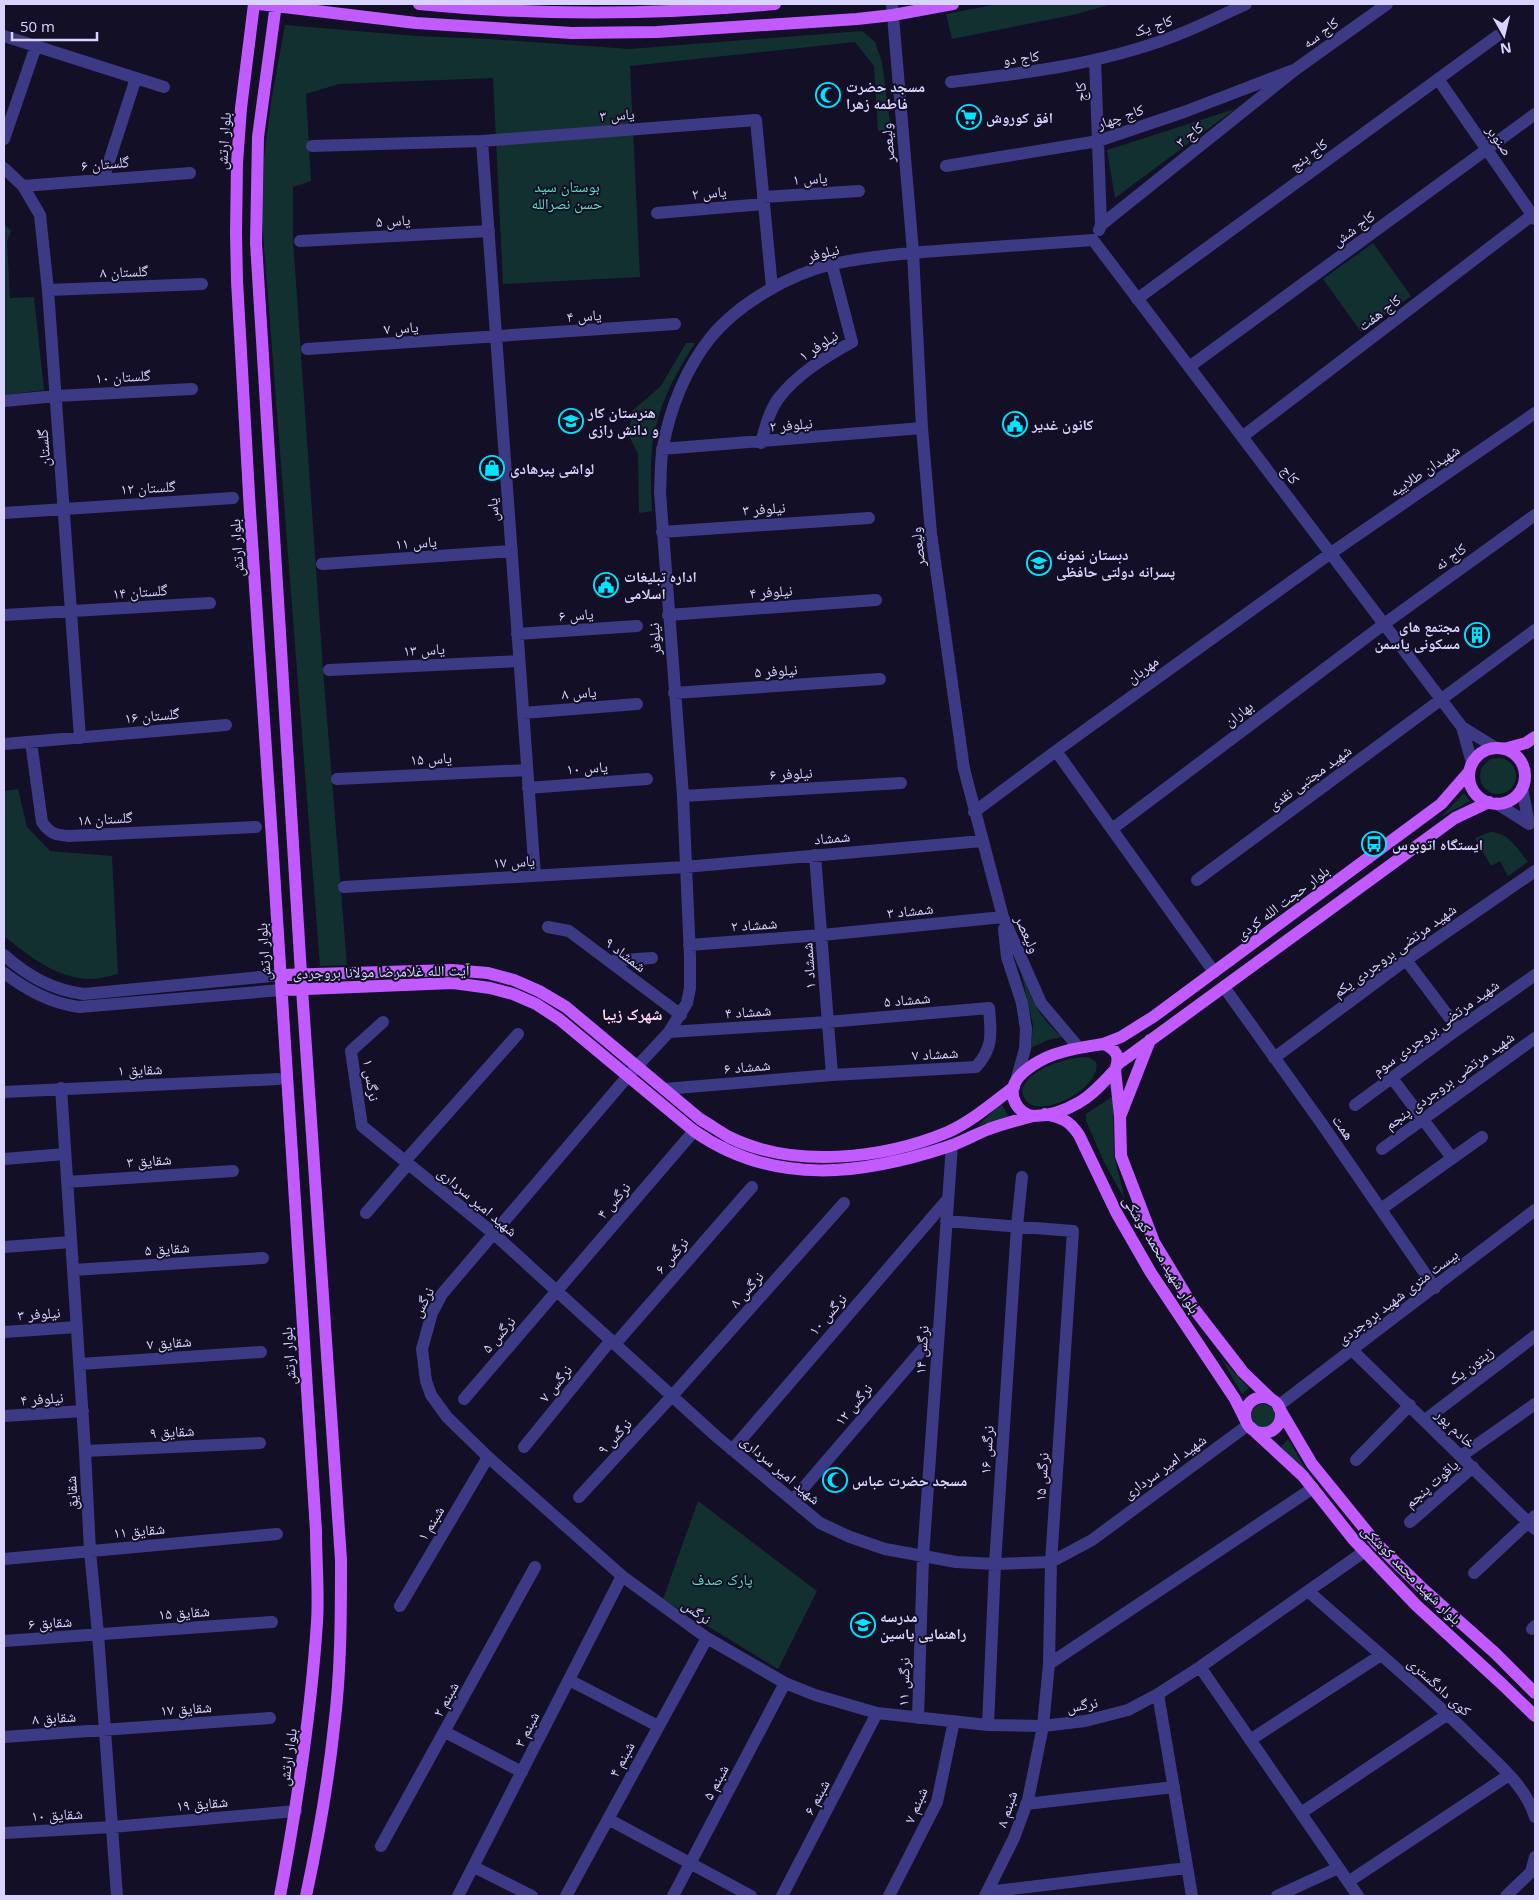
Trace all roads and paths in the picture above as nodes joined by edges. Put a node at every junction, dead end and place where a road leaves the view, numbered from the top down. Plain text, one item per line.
1 (254, 4) edge
2 (259, 4) edge
3 (419, 4) edge
4 (775, 4) edge
5 (953, 4) edge
6 (1246, 4) edge
7 (1387, 4) edge
8 (277, 5) edge
9 (587, 9) edge
10 (893, 9) edge
11 (4, 36) edge
12 (1497, 36) dead end
13 (36, 46) junction
14 (1095, 60) junction
15 (1296, 69) junction
16 (136, 78) junction
17 (1438, 79) junction
18 (951, 82) dead end
19 (164, 87) dead end
20 (1535, 114) edge
21 (4, 139) edge
22 (482, 141) junction
23 (1098, 141) junction
24 (312, 146) dead end
25 (1487, 151) junction
26 (946, 166) dead end
27 (4, 168) edge
28 (190, 173) dead end
29 (103, 180) junction
30 (23, 186) junction
31 (859, 191) dead end
32 (764, 201) junction
33 (657, 213) dead end
34 (1534, 216) edge
35 (1101, 225) junction
36 (488, 231) junction
37 (1093, 240) junction
38 (300, 241) dead end
39 (913, 252) junction
40 (832, 264) junction
41 (202, 284) dead end
42 (772, 288) junction
43 (48, 290) junction
44 (1137, 299) junction
45 (675, 324) dead end
46 (496, 338) junction
47 (307, 349) dead end
48 (1189, 367) junction
49 (192, 389) dead end
50 (56, 396) junction
51 (4, 401) edge
52 (1535, 413) edge
53 (922, 428) junction
54 (1242, 436) junction
55 (761, 443) junction
56 (662, 449) junction
57 (270, 494) junction
58 (249, 495) junction
59 (233, 498) dead end
60 (64, 508) junction
61 (4, 513) edge
62 (1535, 514) edge
63 (869, 518) dead end
64 (662, 532) junction
65 (512, 552) junction
66 (1330, 553) junction
67 (322, 564) dead end
68 (876, 600) dead end
69 (210, 603) dead end
70 (71, 611) junction
71 (4, 615) edge
72 (668, 615) junction
73 (1384, 624) junction
74 (637, 626) dead end
75 (1535, 630) edge
76 (517, 634) junction
77 (519, 661) junction
78 (329, 670) dead end
79 (880, 680) dead end
80 (674, 693) junction
81 (1441, 701) junction
82 (637, 704) dead end
83 (523, 713) junction
84 (226, 725) dead end
85 (1462, 728) junction
86 (1535, 737) edge
87 (80, 738) junction
88 (31, 742) junction
89 (4, 744) edge
90 (1500, 748) junction
91 (1056, 750) junction
92 (1535, 763) edge
93 (1471, 768) junction
94 (527, 770) junction
95 (337, 779) dead end
96 (647, 779) dead end
97 (901, 783) dead end
98 (1523, 784) junction
99 (528, 788) junction
100 (683, 796) junction
101 (1492, 803) junction
102 (974, 812) junction
103 (256, 827) dead end
104 (1532, 828) edge
105 (1112, 829) junction
106 (982, 841) junction
107 (815, 855) junction
108 (685, 867) junction
109 (1535, 871) edge
110 (535, 876) junction
111 (1196, 880) dead end
112 (344, 887) dead end
113 (1003, 917) junction
114 (548, 927) dead end
115 (822, 935) junction
116 (689, 945) junction
117 (4, 955) edge
118 (652, 958) dead end
119 (1406, 960) junction
120 (609, 961) junction
121 (1214, 972) junction
122 (4, 973) edge
123 (301, 974) junction
124 (1535, 975) edge
125 (281, 976) junction
126 (1224, 987) junction
127 (302, 988) junction
128 (282, 990) junction
129 (989, 1008) joint
130 (681, 1016) junction
131 (383, 1022) dead end
132 (828, 1022) junction
133 (1458, 1029) junction
134 (669, 1032) junction
135 (518, 1034) dead end
136 (1535, 1038) edge
137 (1150, 1040) junction
138 (1102, 1044) junction
139 (601, 1045) junction
140 (1079, 1048) junction
141 (1274, 1058) junction
142 (1116, 1067) junction
143 (633, 1072) junction
144 (832, 1075) junction
145 (1392, 1078) junction
146 (278, 1080) dead end
147 (1015, 1084) junction
148 (60, 1088) junction
149 (664, 1089) junction
150 (4, 1092) edge
151 (1355, 1106) dead end
152 (1039, 1115) junction
153 (1120, 1116) junction
154 (1422, 1120) junction
155 (362, 1126) joint
156 (694, 1131) junction
157 (948, 1132) junction
158 (1482, 1137) dead end
159 (952, 1145) junction
160 (1382, 1149) dead end
161 (65, 1154) junction
162 (1452, 1158) junction
163 (4, 1159) edge
164 (406, 1162) junction
165 (233, 1171) dead end
166 (1022, 1177) dead end
167 (67, 1182) junction
168 (752, 1187) dead end
169 (947, 1200) junction
170 (844, 1203) dead end
171 (1381, 1209) junction
172 (1535, 1210) edge
173 (366, 1213) dead end
174 (946, 1221) junction
175 (1017, 1226) junction
176 (493, 1233) junction
177 (71, 1242) junction
178 (4, 1247) edge
179 (264, 1258) dead end
180 (73, 1270) junction
181 (1435, 1288) junction
182 (556, 1290) junction
183 (77, 1326) junction
184 (939, 1330) junction
185 (4, 1332) edge
186 (1535, 1336) edge
187 (613, 1342) junction
188 (1352, 1350) junction
189 (261, 1352) dead end
190 (80, 1364) junction
191 (672, 1396) junction
192 (464, 1398) dead end
193 (1535, 1404) edge
194 (1276, 1405) junction
195 (1410, 1405) junction
196 (83, 1411) junction
197 (4, 1416) edge
198 (1425, 1420) junction
199 (1248, 1425) junction
200 (260, 1443) dead end
201 (524, 1447) dead end
202 (732, 1450) junction
203 (86, 1451) junction
204 (1461, 1456) junction
205 (488, 1458) junction
206 (1356, 1460) dead end
207 (1473, 1467) junction
208 (1313, 1488) junction
209 (579, 1498) dead end
210 (793, 1500) junction
211 (1410, 1522) dead end
212 (1533, 1522) edge
213 (277, 1534) dead end
214 (90, 1551) junction
215 (1365, 1551) junction
216 (924, 1557) junction
217 (4, 1559) edge
218 (1051, 1562) junction
219 (995, 1564) junction
220 (535, 1567) dead end
221 (1474, 1573) dead end
222 (622, 1576) junction
223 (1308, 1592) junction
224 (400, 1606) dead end
225 (272, 1622) dead end
226 (98, 1634) junction
227 (707, 1638) junction
228 (4, 1641) edge
229 (1380, 1655) junction
230 (1049, 1664) junction
231 (1200, 1666) junction
232 (570, 1680) junction
233 (784, 1683) junction
234 (1158, 1694) junction
235 (1535, 1694) edge
236 (877, 1713) junction
237 (1448, 1714) junction
238 (1535, 1716) edge
239 (270, 1718) dead end
240 (918, 1718) junction
241 (954, 1721) junction
242 (988, 1725) junction
243 (658, 1726) junction
244 (1043, 1726) junction
245 (105, 1730) junction
246 (445, 1732) junction
247 (4, 1737) edge
248 (1250, 1740) junction
249 (522, 1772) junction
250 (1509, 1775) junction
251 (1174, 1787) junction
252 (1026, 1804) junction
253 (296, 1811) junction
254 (1301, 1813) junction
255 (1535, 1818) edge
256 (608, 1819) junction
257 (112, 1827) junction
258 (4, 1834) edge
259 (381, 1846) dead end
260 (1535, 1857) edge
261 (690, 1863) junction
262 (474, 1867) junction
263 (1187, 1868) junction
264 (1338, 1868) junction
265 (1348, 1882) junction
266 (986, 1894) edge
267 (117, 1896) edge
268 (280, 1896) edge
269 (306, 1896) edge
270 (458, 1896) edge
271 (532, 1896) edge
272 (566, 1896) edge
273 (673, 1896) edge
274 (751, 1896) edge
275 (782, 1896) edge
276 (888, 1896) edge
277 (1192, 1896) edge
278 (1277, 1896) edge
279 (1358, 1896) edge
280 (1506, 1896) edge

1 - 58 main road, بلوار ارتش
2 - 8 main road
3 - 9 main road
4 - 9 main road
5 - 10 main road
6 - 14 street, کاج یک
7 - 15 street, کاج سه
8 - 10 main road
8 - 57 main road
10 - 39 street, ولیعصر
11 - 13 street
12 - 17 street, کاج پنج
13 - 16 street
13 - 21 street
14 - 18 street, کاج دو
14 - 23 street, کاج
15 - 23 street, کاج چهار
15 - 35 street, کاج ۳
16 - 19 street
16 - 29 street
17 - 25 street, صنوبر
17 - 44 street, کاج پنج
20 - 25 street, کاج شش
22 - 24 street, یاس ۳
22 - 32 street, یاس ۳
22 - 36 street, یاس
23 - 26 street, کاج چهار
23 - 35 street, کاج
25 - 34 street, صنوبر
25 - 48 street, کاج شش
27 - 30 street, گلستان
28 - 29 street, گلستان ۶
29 - 30 street, گلستان ۶
30 - 43 street, گلستان
31 - 32 street, یاس ۱
32 - 33 street, یاس ۲
32 - 42 street, یاس ۳
34 - 54 street, کاج هفت
35 - 37 street
36 - 38 street, یاس ۵
36 - 46 street, یاس
37 - 39 street
37 - 44 street, کاج
39 - 40 street, نیلوفر
39 - 53 street, ولیعصر
40 - 42 street, نیلوفر
40 - 55 street, نیلوفر ۱
41 - 43 street, گلستان ۸
42 - 56 street, نیلوفر
43 - 50 street, گلستان
44 - 48 street, کاج
45 - 46 street, یاس ۴
46 - 47 street, یاس ۷
46 - 65 street, یاس
48 - 54 street, کاج
49 - 50 street, گلستان ۱۰
50 - 51 street, گلستان ۱۰
50 - 60 street, گلستان
52 - 66 street, شهیدان طلاییه
53 - 55 street, نیلوفر ۲
53 - 102 street, ولیعصر
54 - 66 street, کاج
55 - 56 street, نیلوفر ۲
56 - 64 street, نیلوفر
57 - 58 main road
57 - 123 main road
58 - 125 main road, بلوار ارتش
59 - 60 street, گلستان ۱۲
60 - 61 street, گلستان ۱۲
60 - 70 street, گلستان
62 - 73 street, کاج نه
63 - 64 street, نیلوفر ۳
64 - 72 street, نیلوفر
65 - 67 street, یاس ۱۱
65 - 76 street, یاس
66 - 73 street, کاج
66 - 91 street, مهربان
68 - 72 street, نیلوفر ۴
69 - 70 street, گلستان ۱۴
70 - 71 street, گلستان ۱۴
70 - 87 street, گلستان
72 - 80 street, نیلوفر
73 - 81 street, کاج
73 - 105 street, بهاران
74 - 76 street, یاس ۶
75 - 81 street, شهید مجتبی نقدی
76 - 77 street, یاس
77 - 78 street, یاس ۱۳
77 - 83 street, یاس
79 - 80 street, نیلوفر ۵
80 - 100 street, نیلوفر
81 - 85 street, کاج
81 - 111 street, شهید مجتبی نقدی
82 - 83 street, یاس ۸
83 - 94 street, یاس
84 - 87 street, گلستان ۱۶
85 - 90 street, کاج
85 - 93 street, کاج
86 - 90 main road
87 - 88 street, گلستان ۱۶
88 - 89 street, گلستان ۱۶
88 - 103 street, گلستان ۱۸
90 - 93 main road
90 - 98 main road
91 - 102 street, مهربان
91 - 105 street
92 - 98 main road
93 - 101 main road
93 - 121 main road, بلوار حجت الله کردی
94 - 95 street, یاس ۱۵
94 - 99 street, یاس
96 - 99 street, یاس ۱۰
97 - 100 street, نیلوفر ۶
98 - 101 main road
98 - 104 street
99 - 110 street, یاس
100 - 108 street, نیلوفر
101 - 104 street
101 - 126 main road
102 - 106 street, ولیعصر
105 - 121 street
106 - 107 street, شمشاد
106 - 113 street, ولیعصر
107 - 108 street, شمشاد
107 - 115 street, شمشاد ۱
108 - 110 street, یاس ۱۷
108 - 116 street, نیلوفر
109 - 119 street, شهید مرتضی بروجردی یکم
110 - 112 street, یاس ۱۷
113 - 115 street, شمشاد ۳
113 - 140 street, ولیعصر
113 - 147 street
114 - 120 street, شمشاد ۹
115 - 116 street, شمشاد ۲
115 - 132 street, شمشاد ۱
116 - 130 street, نیلوفر
117 - 125 street, آیت الله غلامرضا مولانا بروجردی
118 - 120 street
119 - 133 street
119 - 141 street, شهید مرتضی بروجردی یکم
120 - 130 street, شمشاد ۹
121 - 138 main road, بلوار حجت الله کردی
122 - 128 street, آیت الله غلامرضا مولانا بروجردی
123 - 125 main road, آیت الله غلامرضا مولانا بروجردی
123 - 127 main road
123 - 139 main road, آیت الله غلامرضا مولانا بروجردی
124 - 133 street, شهید مرتضی بروجردی سوم
125 - 128 main road, بلوار ارتش
126 - 137 main road
126 - 141 street, همت
127 - 128 main road, آیت الله غلامرضا مولانا بروجردی
127 - 139 main road, آیت الله غلامرضا مولانا بروجردی
127 - 269 main road
128 - 253 main road, بلوار ارتش
129 - 132 street, شمشاد ۵
129 - 144 street, شمشاد ۷
130 - 134 street, نیلوفر
131 - 155 street, نرگس ۱
132 - 134 street, شمشاد ۴
132 - 144 street, شمشاد ۱
133 - 145 street, شهید مرتضی بروجردی سوم
134 - 143 street, نیلوفر
135 - 164 street
136 - 154 street, شهید مرتضی بروجردی پنجم
137 - 142 main road
137 - 153 main road
138 - 140 main road
138 - 142 main road
139 - 143 main road, آیت الله غلامرضا مولانا بروجردی
140 - 147 main road
141 - 171 street, همت
142 - 152 main road
142 - 153 main road, بلوار شهید محمد کوشکی
143 - 149 main road, آیت الله غلامرضا مولانا بروجردی
143 - 156 main road, آیت الله غلامرضا مولانا بروجردی
143 - 176 street, نرگس
144 - 149 street, شمشاد ۶
145 - 151 street, شهید مرتضی بروجردی سوم
145 - 154 street
146 - 148 street, شقایق ۱
147 - 152 main road
147 - 157 main road, آیت الله غلامرضا مولانا بروجردی
148 - 150 street, شقایق ۱
148 - 161 street, شقایق
149 - 157 main road, آیت الله غلامرضا مولانا بروجردی
152 - 159 main road, آیت الله غلامرضا مولانا بروجردی
152 - 199 main road, بلوار شهید محمد کوشکی
153 - 194 main road, بلوار شهید محمد کوشکی
154 - 160 street, شهید مرتضی بروجردی پنجم
154 - 162 street
155 - 164 street, شهید امیر سرداری
156 - 159 main road, آیت الله غلامرضا مولانا بروجردی
156 - 182 street, نرگس ۴
157 - 159 main road
158 - 162 street
159 - 169 street, نرگس ۱۴
161 - 163 street
161 - 167 street, شقایق
162 - 171 street
164 - 173 street
164 - 176 street, شهید امیر سرداری
165 - 167 street, شقایق ۳
166 - 175 street, نرگس ۱۶
167 - 177 street, شقایق
168 - 187 street, نرگس ۶
169 - 174 street, نرگس ۱۴
169 - 202 street, نرگس ۱۰
170 - 191 street, نرگس ۸
171 - 181 street, همت
172 - 181 street, بیست متری شهید بروجردی
174 - 175 street
174 - 184 street, نرگس ۱۴
175 - 218 street, نرگس ۱۵
175 - 219 street, نرگس ۱۶
176 - 182 street, شهید امیر سرداری
176 - 205 street, نرگس
177 - 178 street
177 - 180 street, شقایق
179 - 180 street, شقایق ۵
180 - 183 street, شقایق
181 - 188 street, بیست متری شهید بروجردی
182 - 187 street, شهید امیر سرداری
182 - 192 street, نرگس ۵
183 - 185 street, نیلوفر ۳
183 - 190 street, شقایق
184 - 210 street, نرگس ۱۲
184 - 216 street, نرگس ۱۴
186 - 198 street, زیتون یک
187 - 191 street, شهید امیر سرداری
187 - 201 street, نرگس ۷
188 - 194 street, بیست متری شهید بروجردی
188 - 195 street, خادم پور
189 - 190 street, شقایق ۷
190 - 196 street, شقایق
191 - 202 street, شهید امیر سرداری
191 - 209 street, نرگس ۹
193 - 204 street
194 - 199 main road
194 - 199 main road
194 - 235 main road, بلوار شهید محمد کوشکی
195 - 198 street, خادم پور
195 - 206 street
196 - 197 street, نیلوفر ۴
196 - 203 street, شقایق
198 - 204 street, خادم پور
199 - 208 main road, بلوار شهید محمد کوشکی
199 - 218 street, شهید امیر سرداری
200 - 203 street, شقایق ۹
202 - 210 street, شهید امیر سرداری
203 - 214 street, شقایق
204 - 207 street, خادم پور
205 - 222 street, نرگس
205 - 224 street, شبنم ۱
207 - 211 street, یاقوت پنجم
207 - 212 street, خادم پور
208 - 215 main road, بلوار شهید محمد کوشکی
208 - 230 street
210 - 216 street, شهید امیر سرداری
212 - 221 street
213 - 214 street, شقایق ۱۱
214 - 217 street, شقایق ۱۱
214 - 226 street, شقایق
215 - 223 street, نرگس
215 - 238 main road, بلوار شهید محمد کوشکی
216 - 219 street, شهید امیر سرداری
216 - 240 street, نرگس ۱۱
218 - 219 street, شهید امیر سرداری
218 - 230 street, نرگس ۱۵
219 - 242 street, نرگس ۱۶
220 - 246 street, شبنم ۲
222 - 227 street, نرگس
222 - 232 street, شبنم ۳
223 - 229 street, کوی دادگستری
223 - 231 street, نرگس
225 - 226 street, شقایق ۱۵
226 - 228 street, شقابق ۶
226 - 245 street, شقایق
227 - 233 street, نرگس
227 - 243 street, شبنم ۴
229 - 237 street, کوی دادگستری
229 - 248 street
230 - 244 street, نرگس ۱۵
231 - 234 street, نرگس
231 - 248 street
232 - 243 street
232 - 249 street, شبنم ۳
233 - 236 street, نرگس
233 - 261 street, شبنم ۵
234 - 244 street, نرگس
234 - 251 street
236 - 240 street, نرگس
236 - 275 street, شبنم ۶
237 - 250 street, کوی دادگستری
237 - 254 street
239 - 245 street, شقایق ۱۷
240 - 241 street, نرگس
241 - 242 street, نرگس
241 - 276 street, شبنم ۷
242 - 244 street, نرگس
243 - 256 street, شبنم ۴
244 - 252 street, شبنم ۸
245 - 247 street, شقابق ۸
245 - 257 street, شقایق
246 - 249 street
246 - 259 street, شبنم ۲
248 - 254 street
249 - 262 street, شبنم ۳
250 - 255 street, کوی دادگستری
250 - 265 street
251 - 252 street
251 - 263 street
252 - 266 street, شبنم ۸
253 - 257 street, شقایق ۱۹
253 - 268 main road, بلوار ارتش
254 - 264 street
256 - 261 street
256 - 272 street, شبنم ۴
257 - 258 street, شقایق ۱۰
257 - 267 street, شقایق
260 - 280 street
261 - 273 street, شبنم ۵
261 - 274 street
262 - 270 street, شبنم ۳
262 - 271 street
263 - 266 street
263 - 277 street
264 - 265 street
264 - 278 street
265 - 279 street

